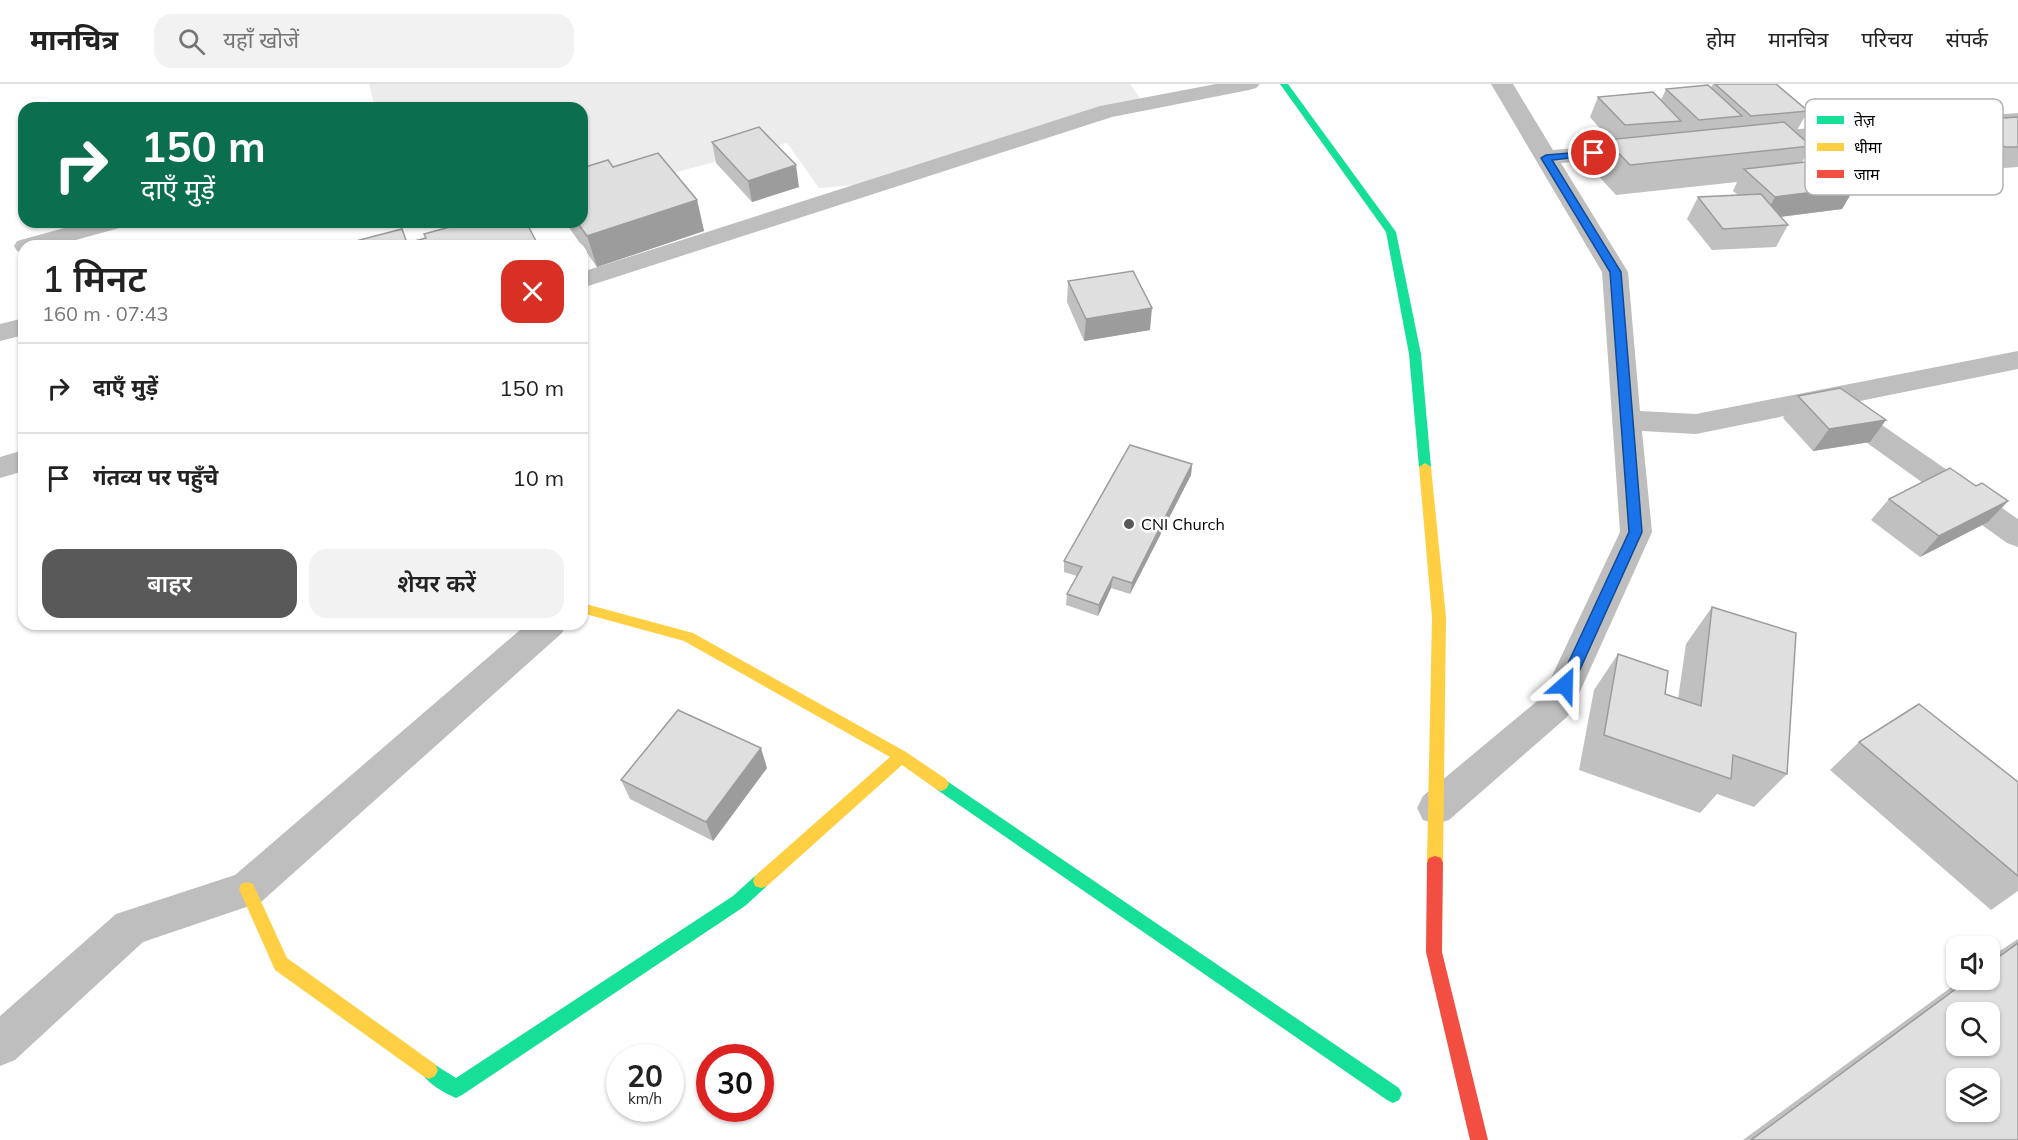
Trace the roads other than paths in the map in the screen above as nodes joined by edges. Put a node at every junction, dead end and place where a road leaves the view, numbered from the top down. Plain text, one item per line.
1 (1249, 84) edge
2 (1284, 84) edge
3 (1502, 84) edge
4 (2018, 120) edge
5 (2003, 121) edge
6 (1805, 136) edge
7 (1737, 141) edge
8 (1665, 147) edge
9 (1546, 158) junction
10 (92, 228) edge
11 (47, 240) edge
12 (18, 248) edge
13 (0, 253) edge
14 (588, 278) edge
15 (18, 328) edge
16 (0, 333) edge
17 (2018, 360) edge
18 (1824, 398) junction
19 (1626, 420) junction
20 (18, 462) edge
21 (0, 468) edge
22 (2018, 535) edge
23 (588, 610) edge
24 (543, 630) edge
25 (901, 756) junction
26 (1436, 808) junction
27 (247, 888) junction
28 (0, 1045) edge
29 (1393, 1094) dead end
30 (1479, 1140) edge

1 - 14 street
2 - 26 main road
3 - 9 street
4 - 5 street
6 - 7 street
8 - 9 street
9 - 19 street
10 - 11 street
12 - 13 street
15 - 16 street
17 - 18 street
18 - 19 street
18 - 22 street
19 - 26 street
20 - 21 street
23 - 25 main road
24 - 27 street
25 - 27 main road
25 - 29 main road
26 - 30 main road
27 - 28 street

